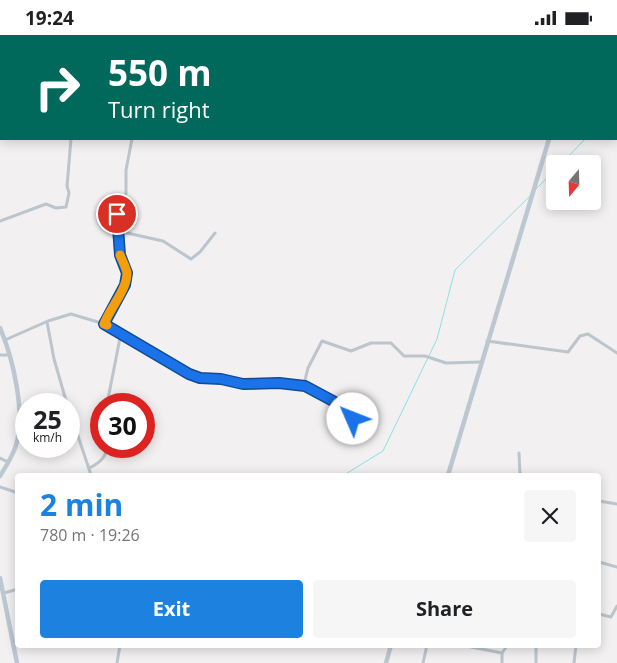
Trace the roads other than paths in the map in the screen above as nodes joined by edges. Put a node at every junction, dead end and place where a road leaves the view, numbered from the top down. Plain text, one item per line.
1 (71, 140) edge
2 (131, 140) edge
3 (549, 140) edge
4 (0, 221) edge
5 (118, 231) junction
6 (215, 233) dead end
7 (47, 321) junction
8 (104, 324) junction
9 (0, 328) edge
10 (121, 333) junction
11 (5, 341) junction
12 (487, 341) junction
13 (617, 353) edge
14 (0, 355) edge
15 (9, 355) junction
16 (481, 362) junction
17 (305, 386) junction
18 (64, 393) edge
19 (109, 393) edge
20 (342, 437) dead end
21 (80, 441) edge
22 (520, 453) dead end
23 (0, 458) edge
24 (102, 458) edge
25 (8, 462) junction
26 (89, 468) junction
27 (90, 473) edge
28 (449, 473) edge
29 (520, 473) edge
30 (0, 476) edge
31 (0, 487) edge
32 (15, 492) edge
33 (601, 501) edge
34 (617, 504) edge
35 (601, 563) edge
36 (617, 567) edge
37 (0, 578) edge
38 (15, 590) edge
39 (4, 593) junction
40 (617, 606) edge
41 (601, 614) edge
42 (120, 648) edge
43 (391, 648) edge
44 (426, 648) edge
45 (476, 648) edge
46 (506, 648) edge
47 (536, 648) edge
48 (576, 648) edge
49 (502, 653) junction
50 (17, 663) edge
51 (117, 663) edge
52 (386, 663) edge
53 (423, 663) edge
54 (502, 663) edge
55 (536, 663) edge
56 (574, 663) edge

1 - 4 street
2 - 5 street
3 - 12 main road
5 - 6 street
5 - 8 street
7 - 8 street
7 - 11 street
7 - 18 street
8 - 10 street
9 - 11 main road
10 - 17 street
10 - 19 street
11 - 15 main road
12 - 13 street
12 - 16 main road
14 - 15 street
15 - 25 main road
16 - 17 street
16 - 28 main road
17 - 20 street
21 - 26 street
22 - 29 street
23 - 25 street
24 - 26 street
25 - 30 main road
26 - 27 street
31 - 32 street
33 - 34 street
35 - 36 street
37 - 39 main road
38 - 39 street
39 - 50 main road
40 - 41 street
42 - 51 street
43 - 52 main road
44 - 53 street
45 - 49 street
46 - 49 street
47 - 55 street
48 - 56 street
49 - 54 street

